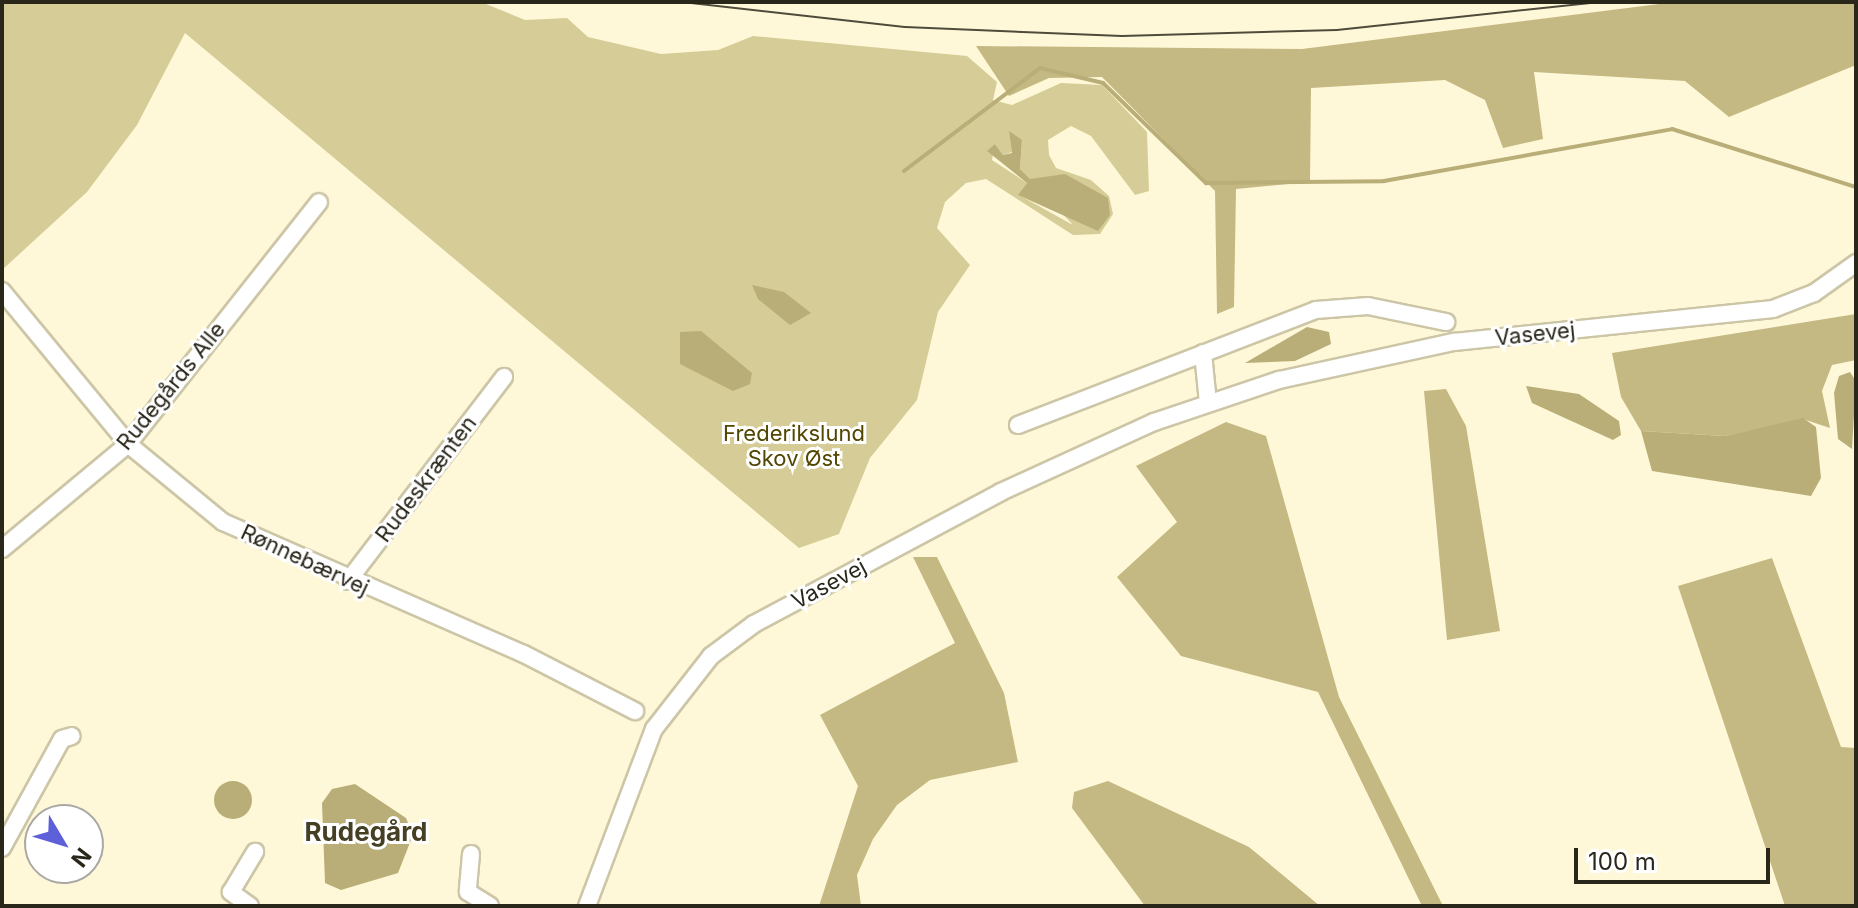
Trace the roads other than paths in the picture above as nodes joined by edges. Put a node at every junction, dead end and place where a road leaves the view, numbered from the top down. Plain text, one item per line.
1 (319, 202) dead end
2 (1856, 263) edge
3 (2, 291) edge
4 (1446, 322) dead end
5 (1203, 353) junction
6 (504, 377) dead end
7 (1208, 403) junction
8 (1018, 425) dead end
9 (128, 444) junction
10 (2, 549) edge
11 (348, 581) junction
12 (635, 711) dead end
13 (72, 736) dead end
14 (2, 848) edge
15 (255, 852) dead end
16 (471, 854) dead end
17 (250, 906) edge
18 (490, 906) edge
19 (587, 906) edge

1 - 9 street, Rudegårds Alle
2 - 7 street, Vasevej
3 - 9 street, Rønnebærvej
4 - 5 street
5 - 7 street
5 - 8 street
6 - 11 street, Rudeskrænten
7 - 19 street, Vasevej
9 - 10 street, Rudegårds Alle
9 - 11 street, Rønnebærvej
11 - 12 street, Rønnebærvej
13 - 14 street
15 - 17 street
16 - 18 street

